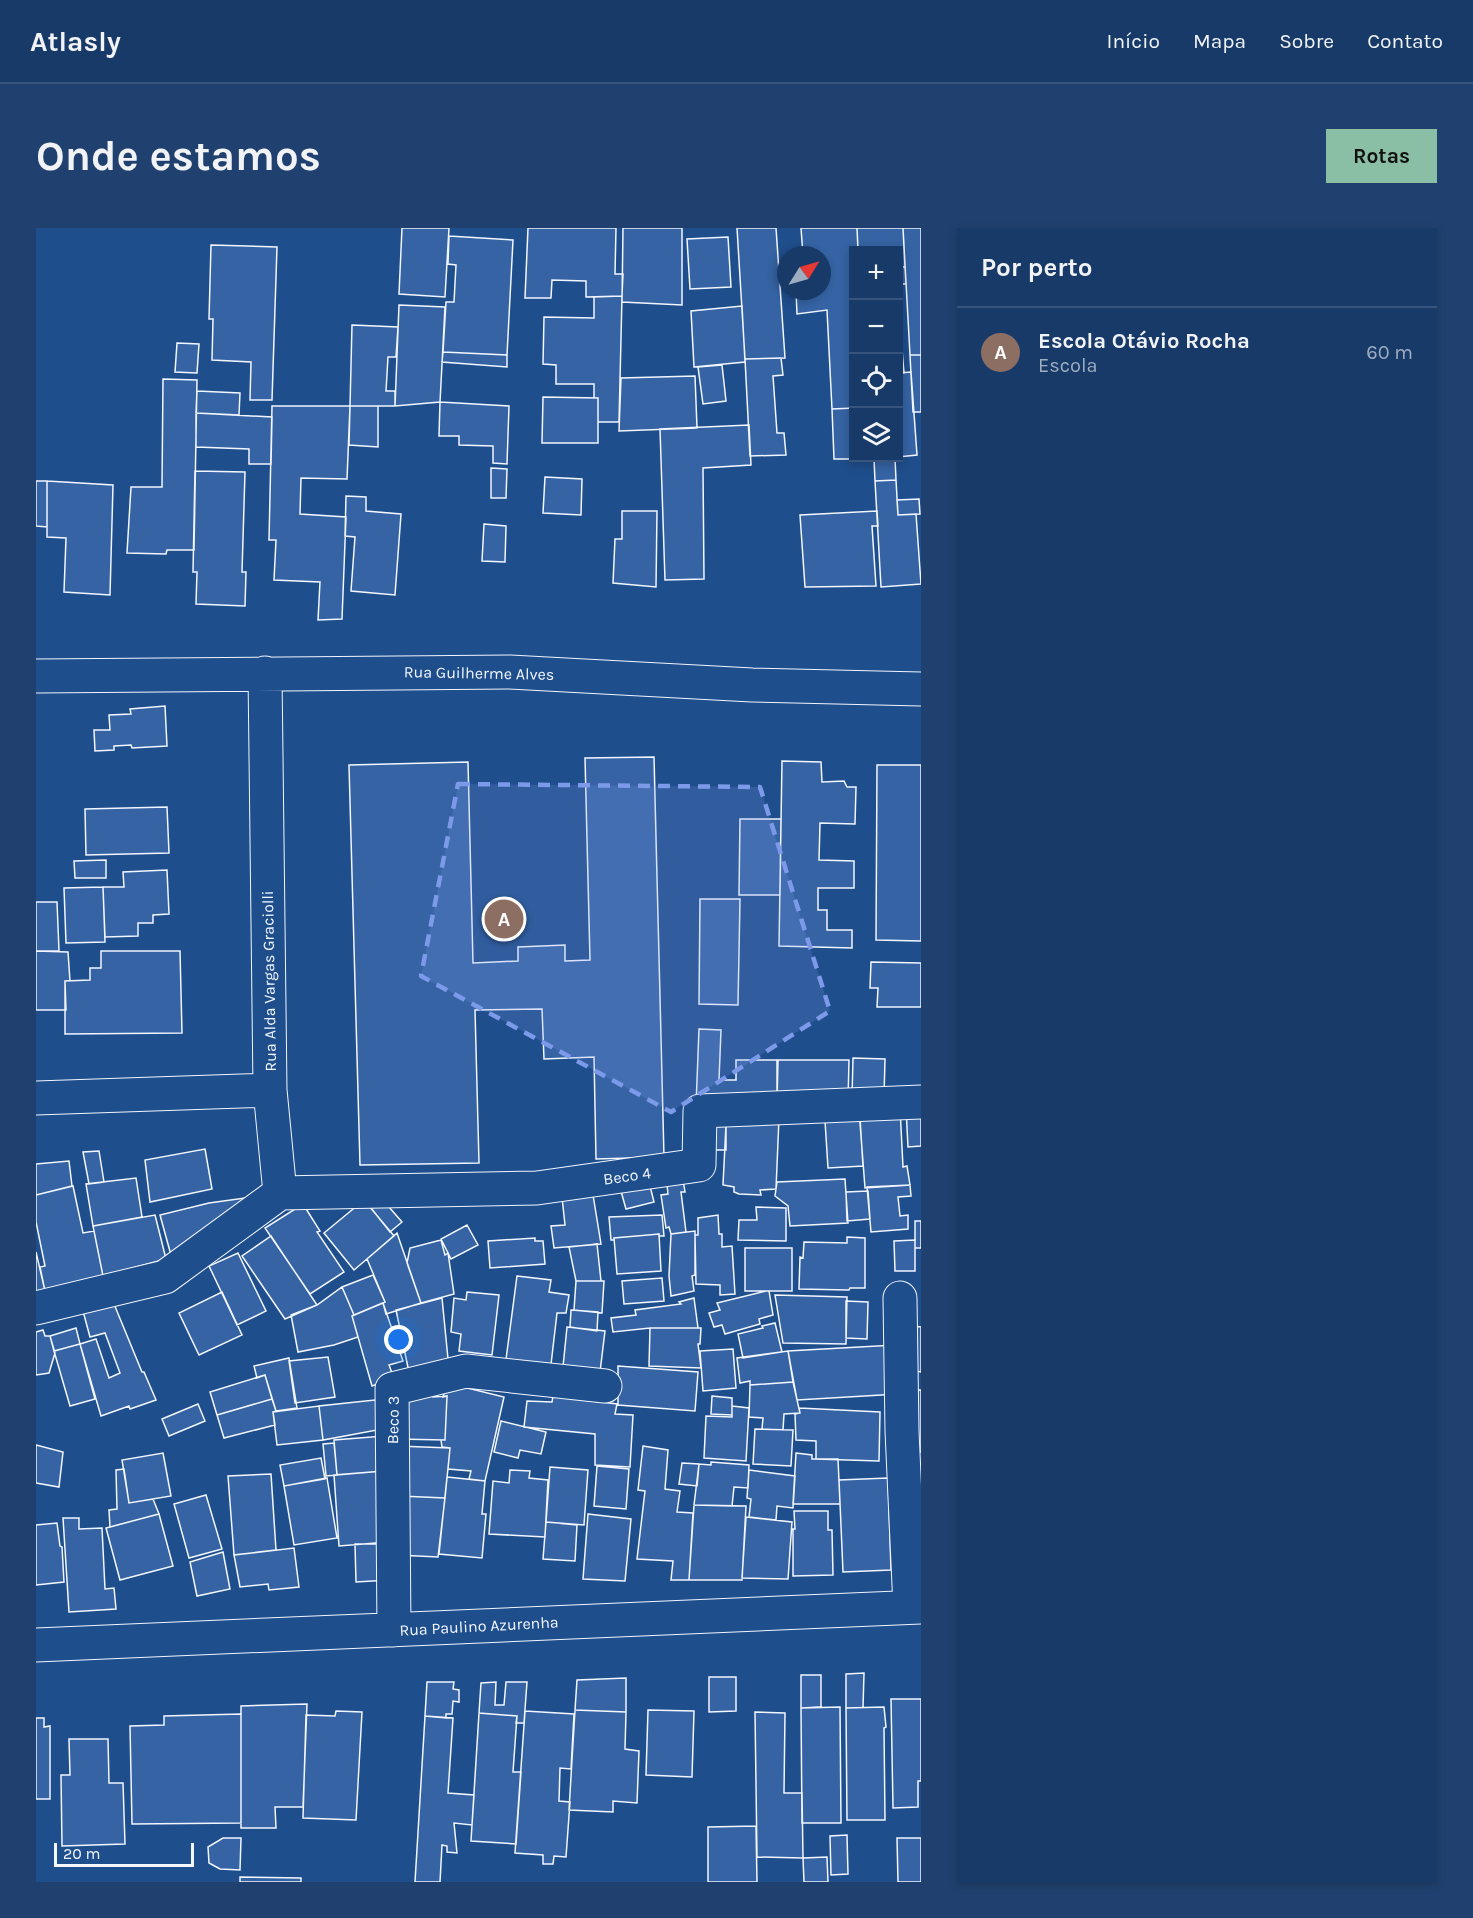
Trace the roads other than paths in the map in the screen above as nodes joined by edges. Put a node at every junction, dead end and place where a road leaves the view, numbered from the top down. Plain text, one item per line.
1 (265, 673) junction
2 (36, 676) edge
3 (921, 688) edge
4 (270, 1090) junction
5 (36, 1098) edge
6 (921, 1102) edge
7 (280, 1193) junction
8 (900, 1298) dead end
9 (36, 1308) edge
10 (604, 1386) dead end
11 (916, 1607) edge
12 (394, 1630) junction
13 (36, 1645) edge

1 - 2 street, Rua Guilherme Alves
1 - 3 street, Rua Guilherme Alves
1 - 4 street, Rua Alda Vargas Graciolli
4 - 5 street, Rua Alda Vargas Graciolli
4 - 7 street
6 - 7 street, Beco 4
7 - 9 street
8 - 11 street
10 - 12 street, Beco 3
11 - 12 street, Rua Paulino Azurenha
12 - 13 street, Rua Paulino Azurenha

